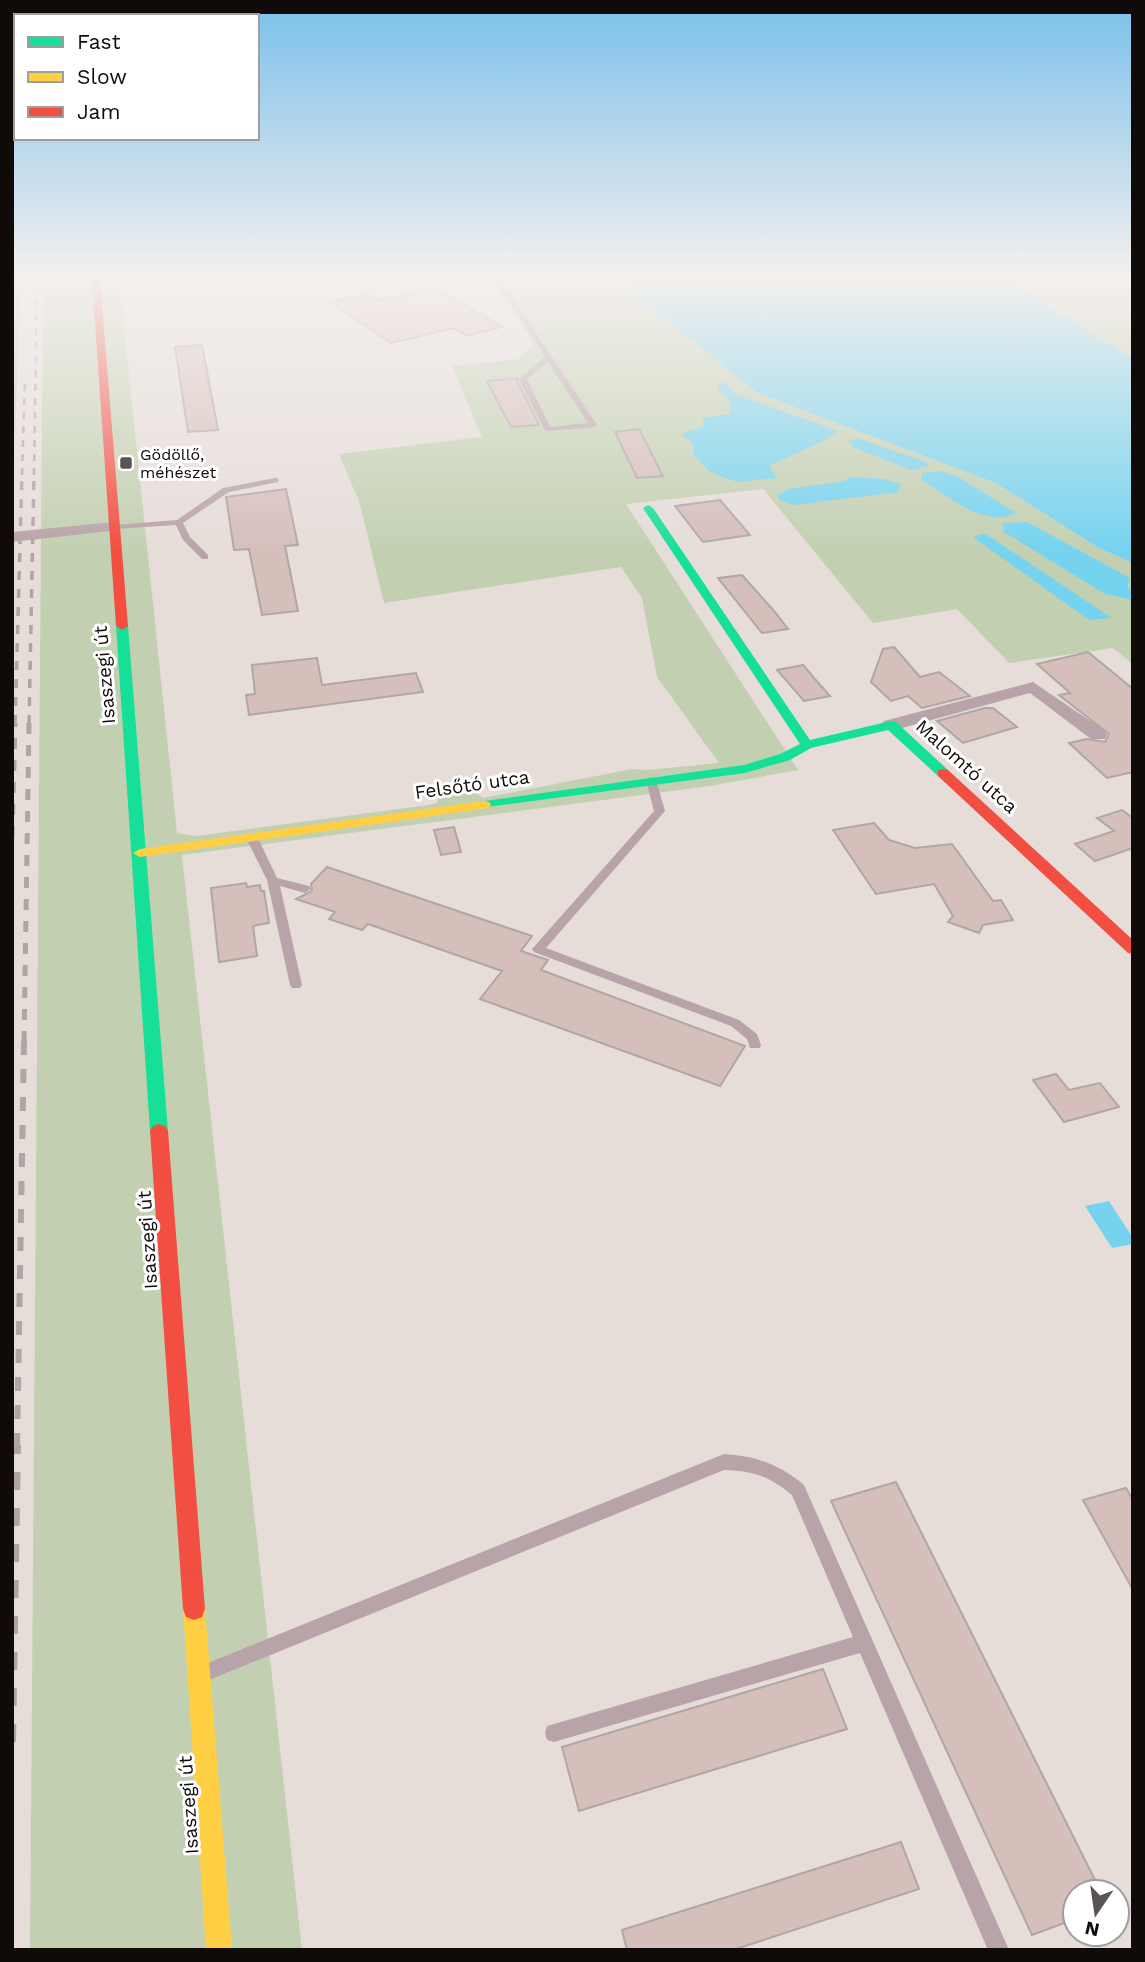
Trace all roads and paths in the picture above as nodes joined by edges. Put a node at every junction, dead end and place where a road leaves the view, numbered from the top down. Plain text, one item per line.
1 (103, 371) edge
2 (533, 371) edge
3 (559, 371) edge
4 (275, 480) dead end
5 (648, 508) dead end
6 (179, 522) junction
7 (114, 527) junction
8 (12, 537) edge
9 (205, 557) dead end
10 (891, 725) junction
11 (1098, 735) dead end
12 (807, 746) junction
13 (651, 780) junction
14 (252, 838) junction
15 (140, 853) junction
16 (274, 880) junction
17 (305, 889) dead end
18 (1133, 949) edge
19 (296, 985) dead end
20 (754, 1045) dead end
21 (865, 1643) junction
22 (199, 1675) junction
23 (554, 1732) dead end
24 (219, 1950) edge
25 (999, 1950) edge

1 - 7 main road, Isaszegi út
2 - 3 lane
4 - 6 lane
5 - 12 main road
6 - 7 lane
6 - 9 lane
7 - 8 street
7 - 15 main road, Isaszegi út
10 - 11 street
10 - 12 main road, Malomtó utca
10 - 18 main road, Malomtó utca
12 - 13 main road, Felsőtó utca
13 - 14 main road, Felsőtó utca
13 - 20 lane
14 - 15 main road, Felsőtó utca
14 - 16 lane
15 - 22 main road, Isaszegi út
16 - 17 lane
16 - 19 lane
21 - 22 lane
21 - 23 lane
21 - 25 lane
22 - 24 main road, Isaszegi út

